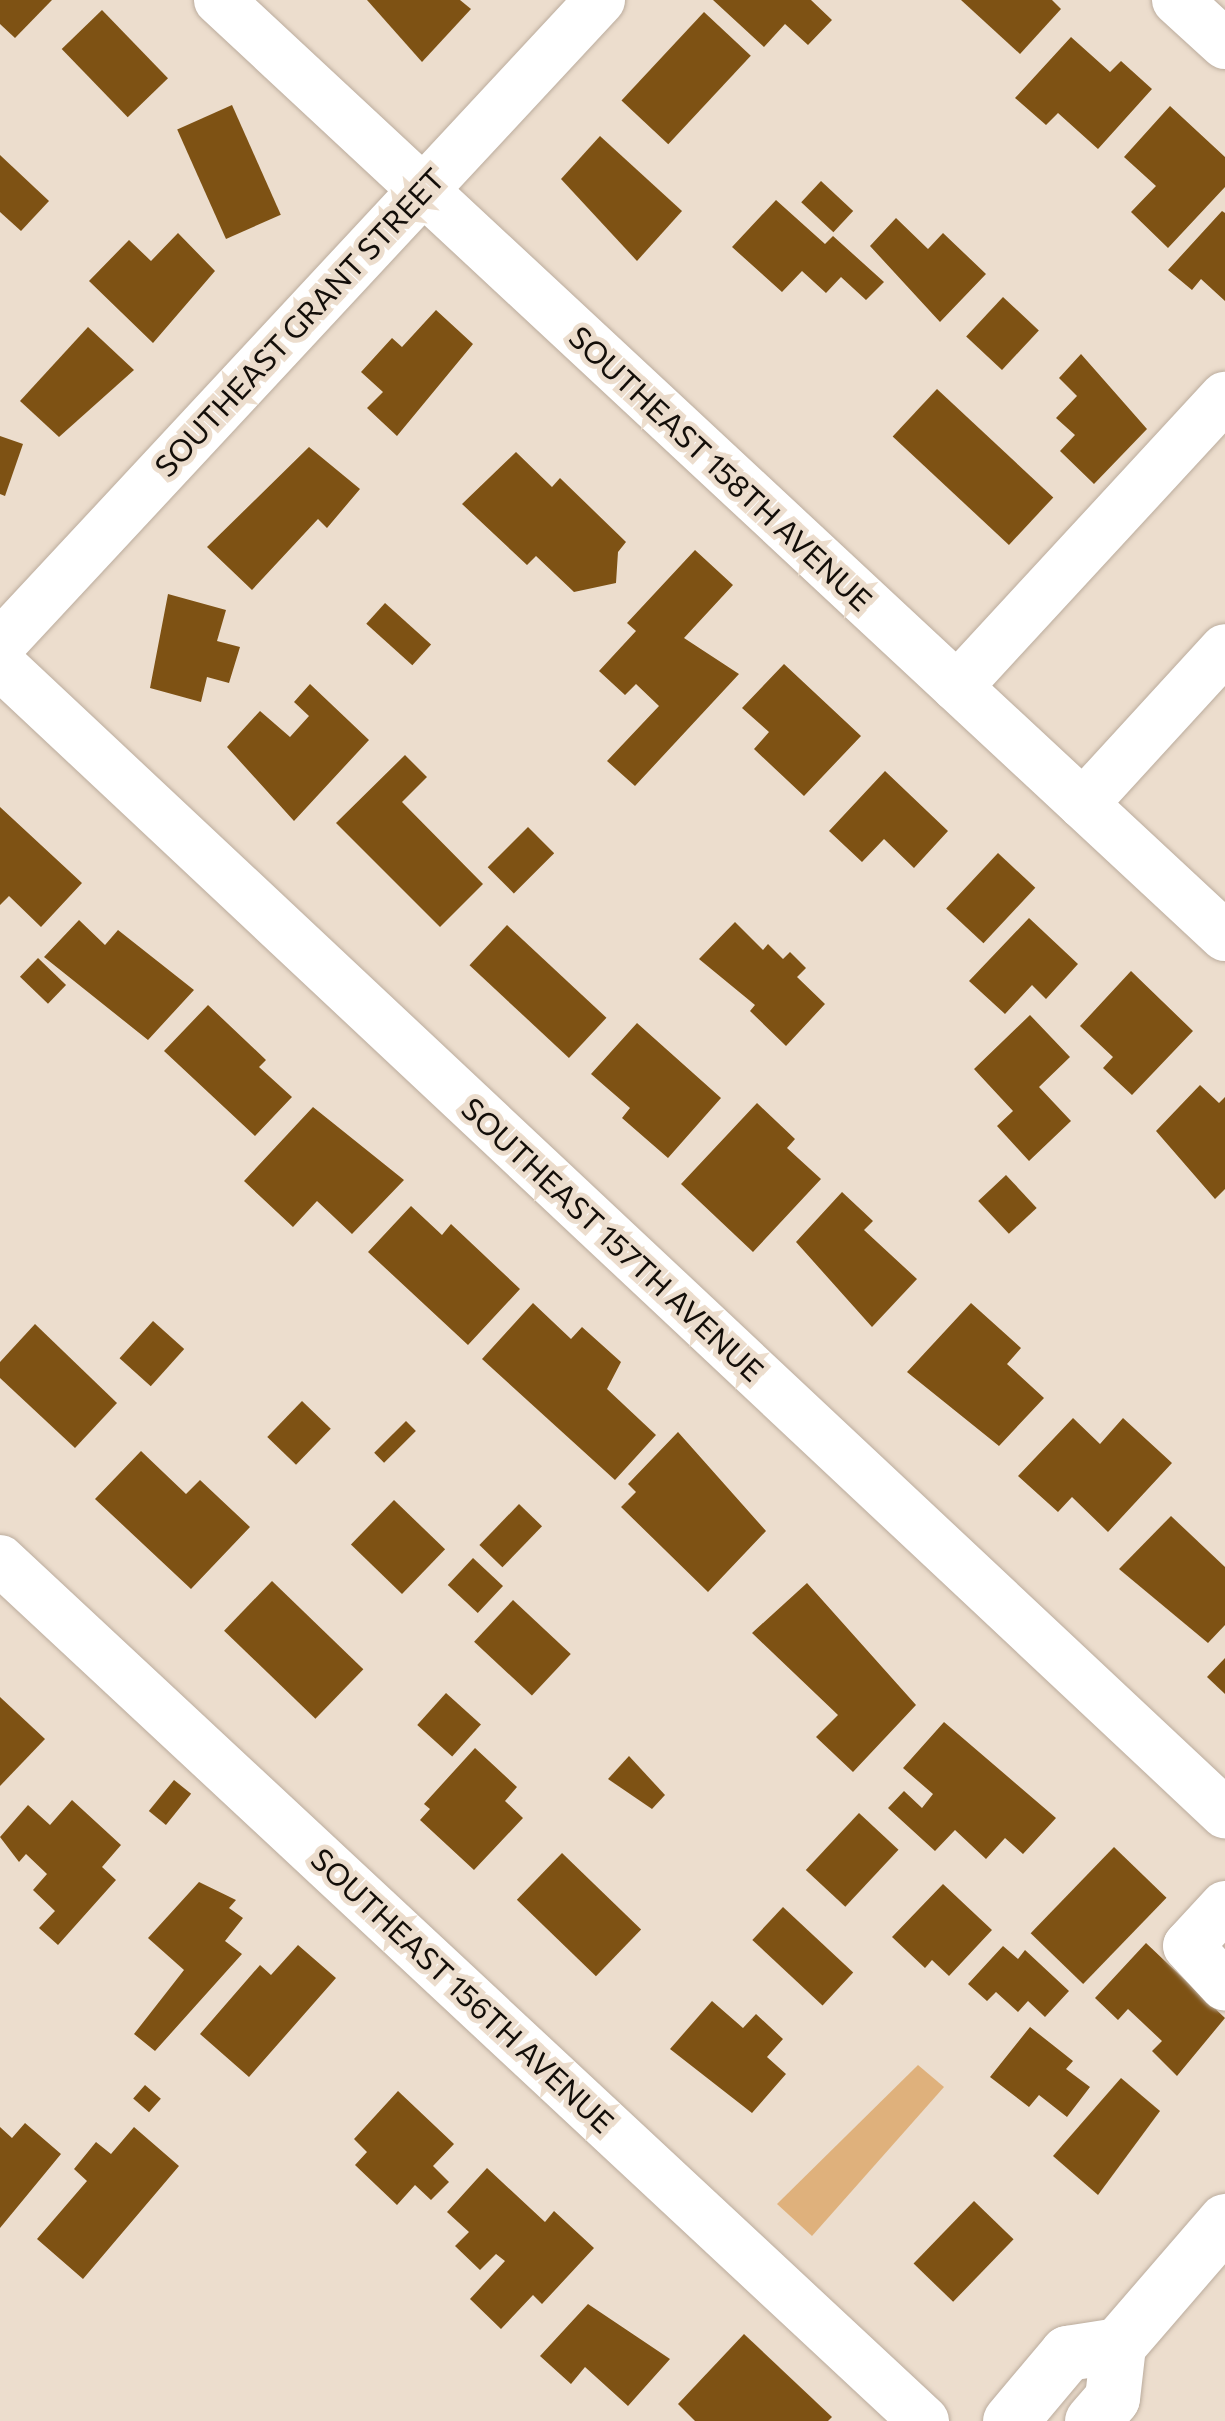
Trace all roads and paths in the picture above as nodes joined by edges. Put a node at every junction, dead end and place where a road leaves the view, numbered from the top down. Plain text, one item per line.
1 (218, 0) edge
2 (600, 0) edge
3 (1176, 0) edge
4 (1225, 44) edge
5 (422, 190) junction
6 (1225, 397) edge
7 (0, 645) edge
8 (1225, 649) edge
9 (0, 664) edge
10 (957, 687) junction
11 (1083, 804) junction
12 (1225, 936) edge
13 (0, 1560) edge
14 (1225, 1813) edge
15 (1225, 1906) edge
16 (1225, 1986) edge
17 (1225, 2221) edge
18 (1118, 2345) junction
19 (924, 2421) edge
20 (1010, 2421) edge
21 (1092, 2421) edge

1 - 5 street, SOUTHEAST 158TH AVENUE
2 - 5 street, SOUTHEAST GRANT STREET
3 - 4 street
5 - 7 street, SOUTHEAST GRANT STREET
5 - 10 street, SOUTHEAST 158TH AVENUE
6 - 10 street
8 - 11 street
9 - 14 street, SOUTHEAST 157TH AVENUE
10 - 11 street, SOUTHEAST 158TH AVENUE
11 - 12 street, SOUTHEAST 158TH AVENUE
13 - 19 street, SOUTHEAST 156TH AVENUE
15 - 16 street
17 - 18 main road
18 - 20 main road
18 - 21 main road

